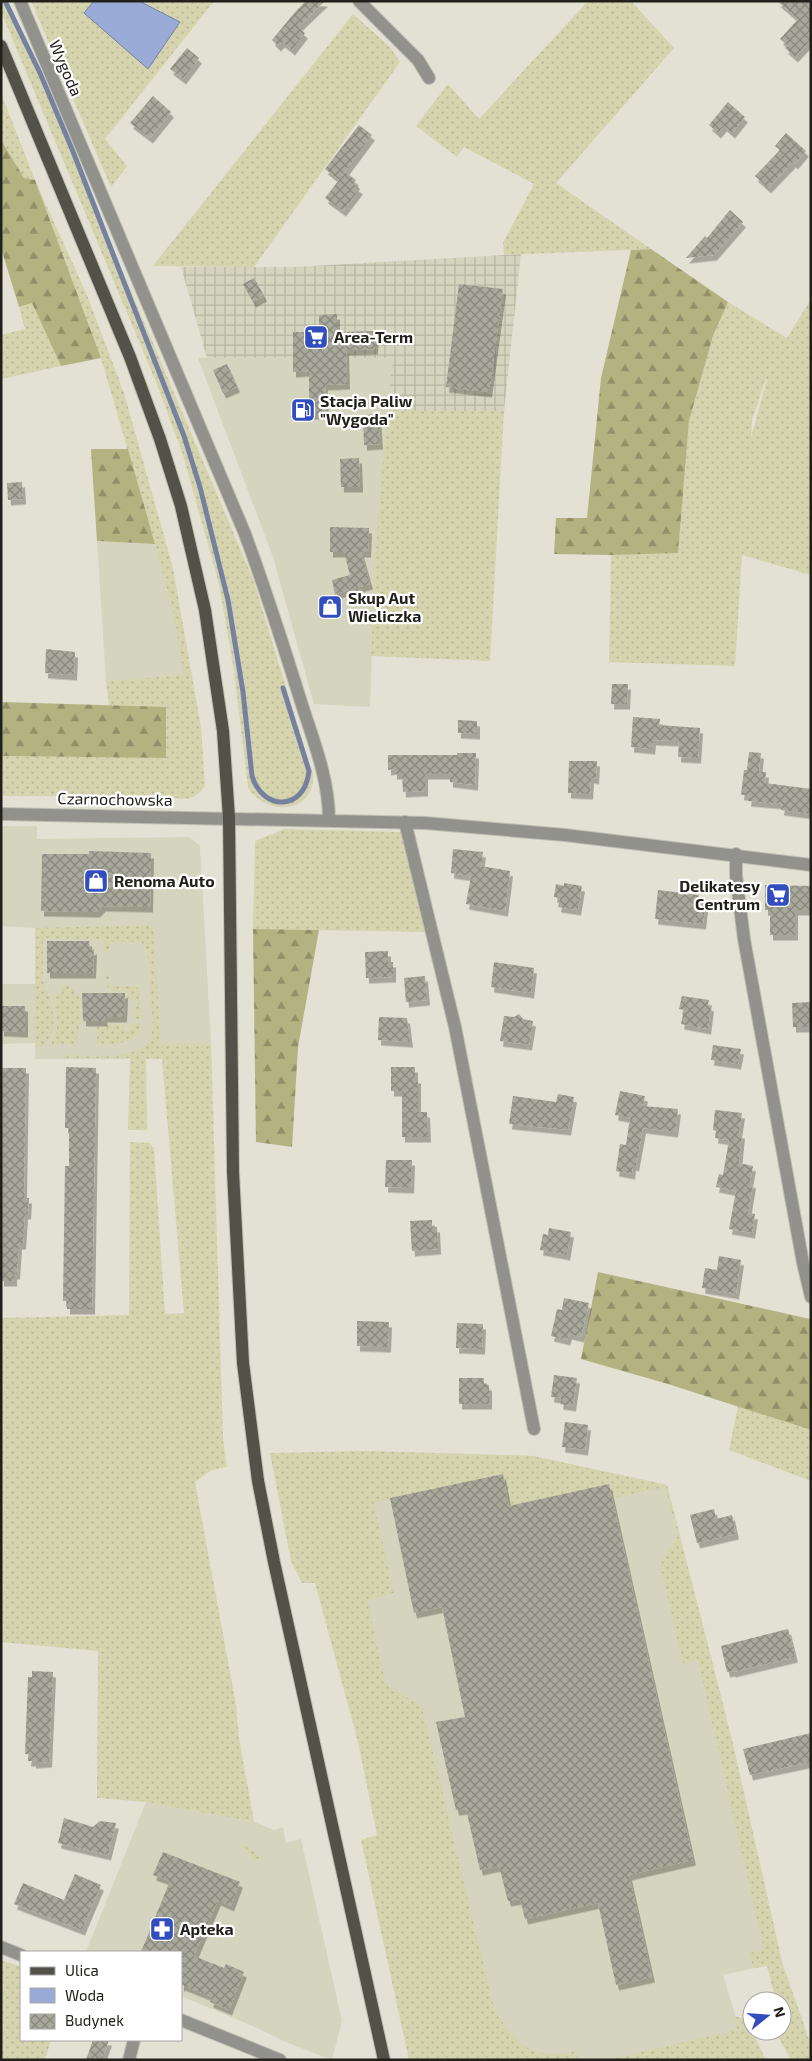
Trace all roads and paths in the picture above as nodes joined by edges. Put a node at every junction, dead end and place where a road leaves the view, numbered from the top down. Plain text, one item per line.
1 (20, 1) edge
2 (359, 1) edge
3 (1, 46) edge
4 (429, 78) dead end
5 (1, 814) edge
6 (229, 818) junction
7 (329, 820) junction
8 (405, 822) junction
9 (736, 854) junction
10 (811, 865) edge
11 (811, 1297) edge
12 (534, 1429) dead end
13 (1, 1947) edge
14 (20, 1955) edge
15 (182, 2020) edge
16 (134, 2041) edge
17 (129, 2060) edge
18 (280, 2060) edge
19 (384, 2060) edge

1 - 7 street, Wygoda
2 - 4 street
3 - 6 main road
5 - 6 street, Czarnochowska
6 - 7 street, Czarnochowska
6 - 19 main road
7 - 8 street, Czarnochowska
8 - 9 street, Czarnochowska
8 - 12 street
9 - 10 street, Czarnochowska
9 - 11 street
13 - 14 street
15 - 18 street
16 - 17 street

